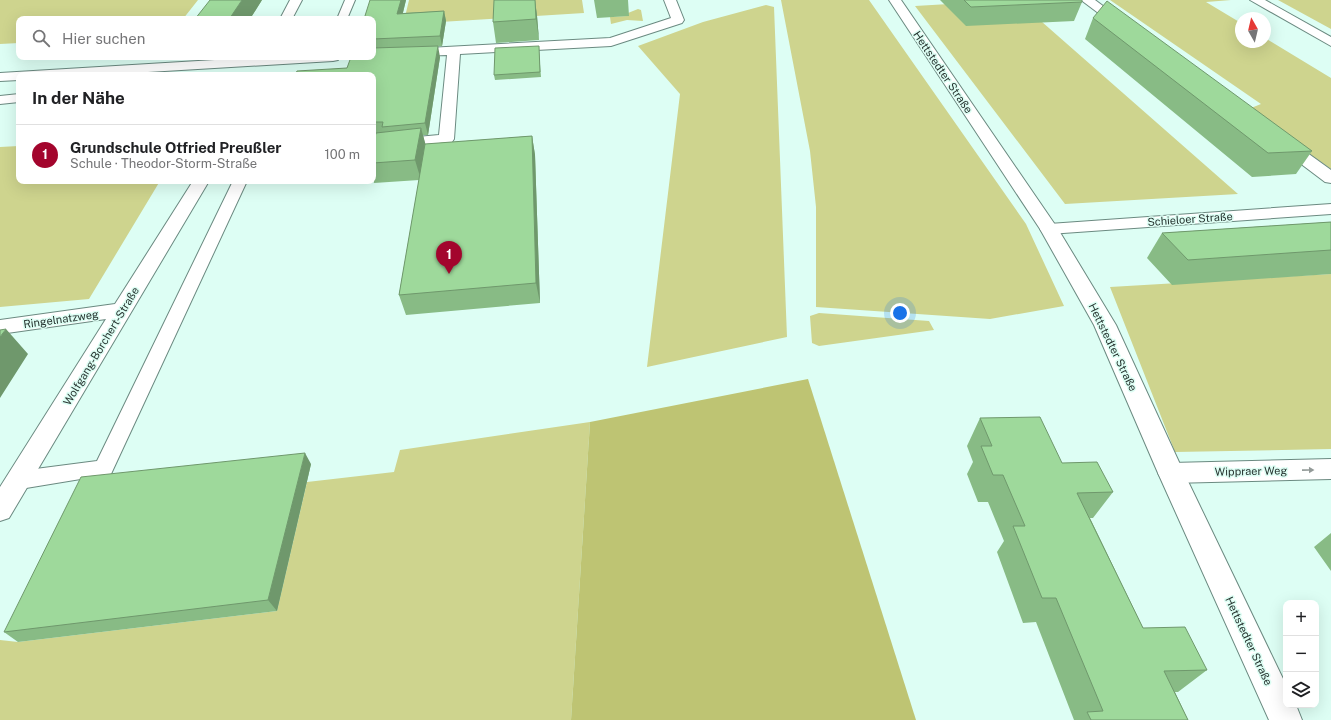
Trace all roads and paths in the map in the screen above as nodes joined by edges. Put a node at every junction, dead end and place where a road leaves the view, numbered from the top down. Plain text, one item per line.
1 (296, 0) edge
2 (350, 0) edge
3 (670, 0) edge
4 (895, 0) edge
5 (1087, 0) edge
6 (1256, 0) edge
7 (288, 16) edge
8 (343, 16) edge
9 (1138, 37) edge
10 (1331, 42) edge
11 (454, 51) junction
12 (376, 55) edge
13 (250, 60) edge
14 (264, 60) edge
15 (72, 72) edge
16 (258, 72) edge
17 (16, 76) edge
18 (0, 77) edge
19 (16, 98) edge
20 (0, 100) edge
21 (1273, 135) edge
22 (376, 146) edge
23 (1331, 178) edge
24 (198, 184) edge
25 (239, 184) edge
26 (1331, 209) edge
27 (1049, 229) junction
28 (123, 310) junction
29 (0, 327) edge
30 (1331, 469) edge
31 (1171, 473) junction
32 (20, 480) junction
33 (0, 510) edge
34 (1286, 720) edge

1 - 7 street
2 - 8 lane
3 - 11 street
4 - 27 street, Hettstedter Straße
5 - 9 street
6 - 10 street
11 - 12 street
11 - 22 street
13 - 15 street
14 - 16 street
17 - 18 street
19 - 20 lane
21 - 23 street
24 - 28 street, Wolfgang-Borchert-Straße
25 - 32 lane
26 - 27 street, Schieloer Straße
27 - 31 street, Hettstedter Straße
28 - 29 street, Ringelnatzweg
28 - 32 street, Wolfgang-Borchert-Straße
31 -> 30 street, Wippraer Weg
31 - 34 street, Hettstedter Straße
32 - 33 street, Wolfgang-Borchert-Straße

